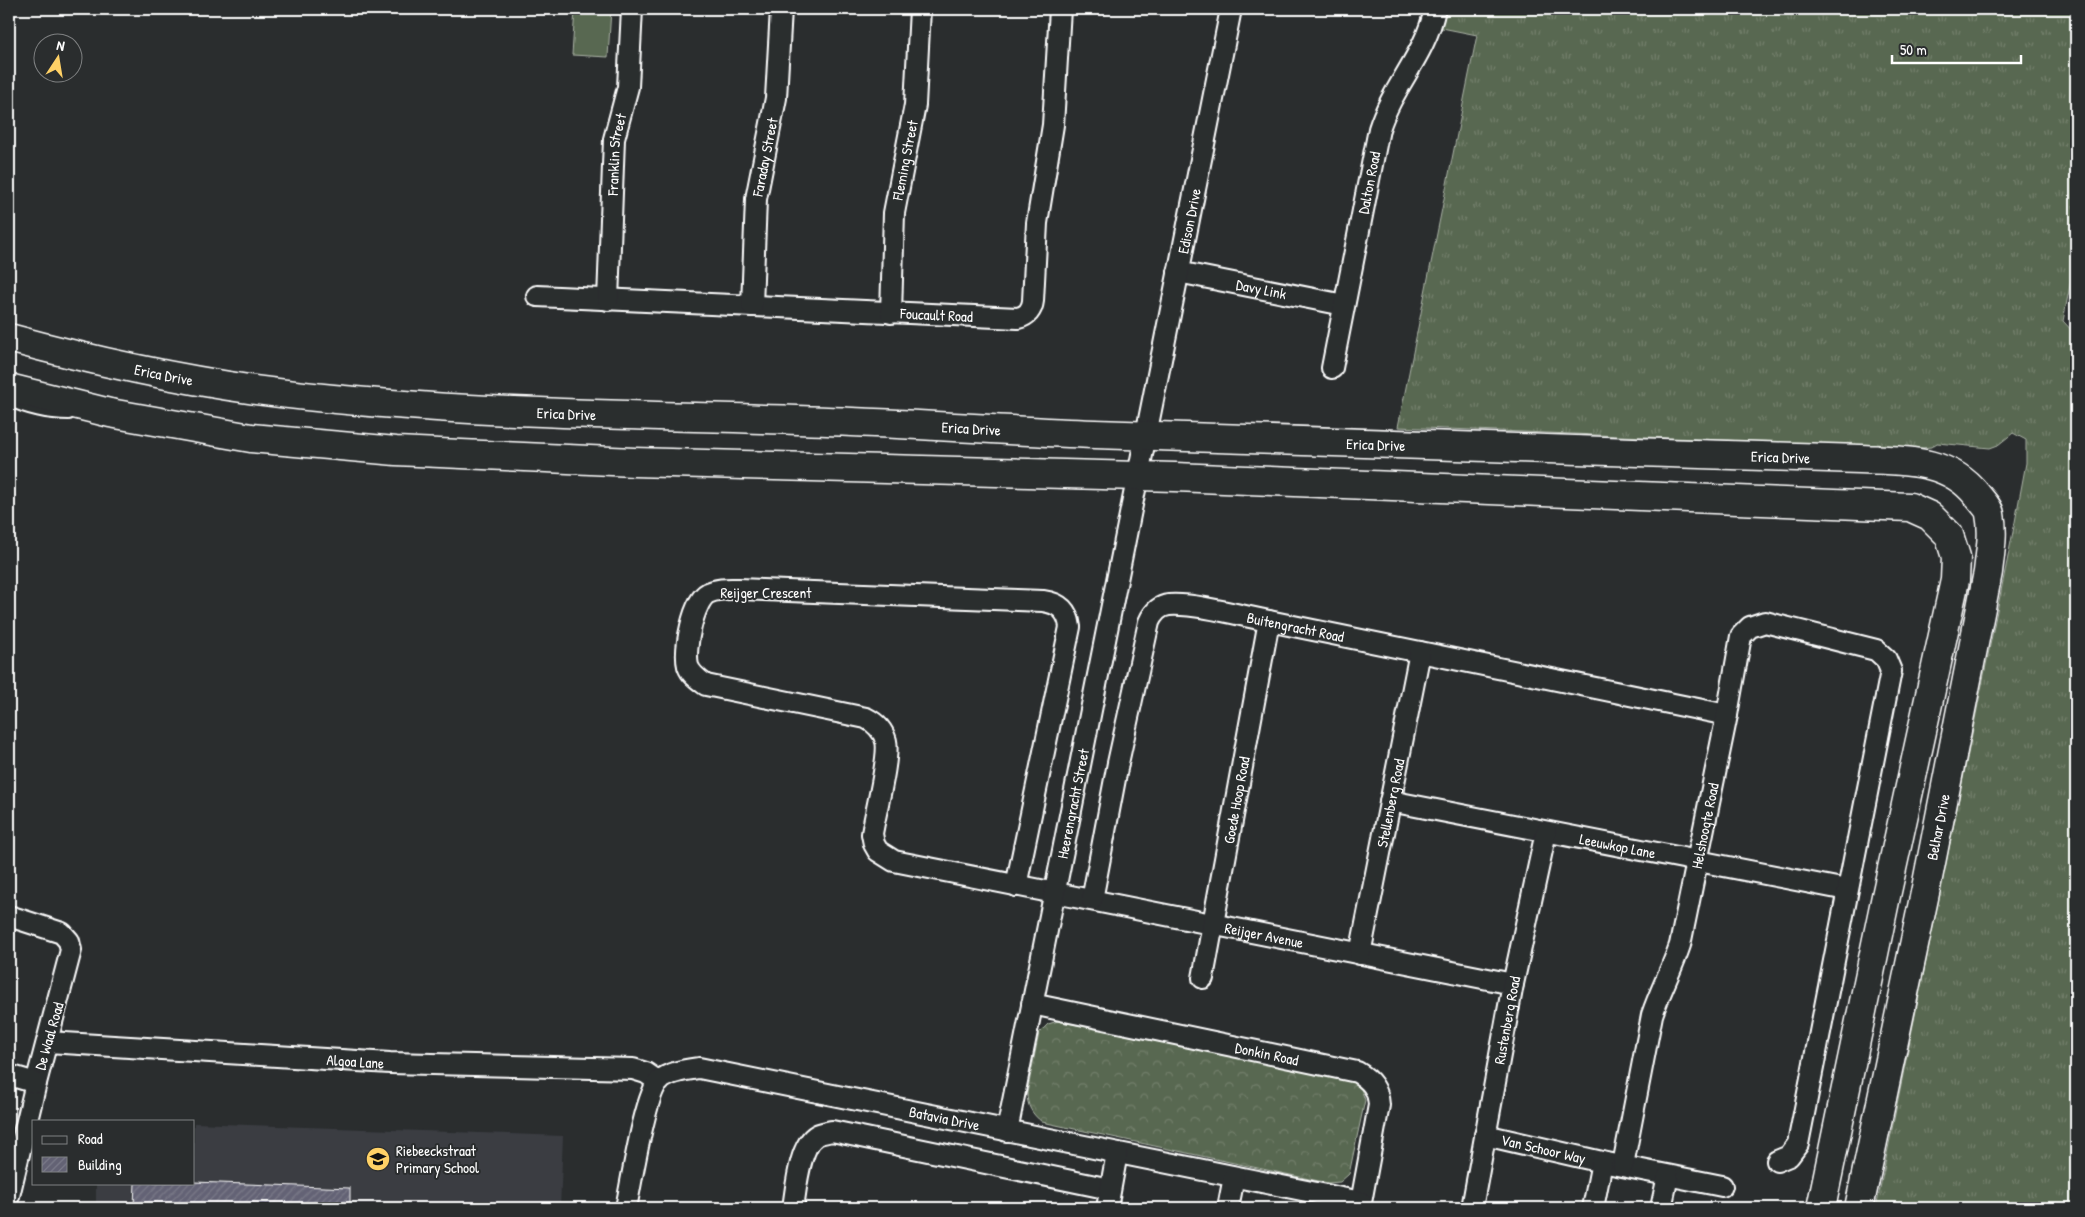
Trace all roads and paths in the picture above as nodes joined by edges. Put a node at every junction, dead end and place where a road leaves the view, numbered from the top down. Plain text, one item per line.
1 (632, 9) edge
2 (781, 9) edge
3 (920, 9) edge
4 (1060, 9) edge
5 (1231, 9) edge
6 (1435, 9) edge
7 (1178, 272) junction
8 (537, 296) dead end
9 (608, 300) junction
10 (1344, 305) junction
11 (752, 306) junction
12 (891, 312) junction
13 (9, 338) edge
14 (1332, 368) dead end
15 (9, 388) edge
16 (9, 400) edge
17 (94, 409) junction
18 (1146, 435) junction
19 (1939, 467) joint
20 (1138, 475) junction
21 (1269, 621) junction
22 (1420, 652) junction
23 (1727, 715) junction
24 (1390, 801) junction
25 (1546, 832) junction
26 (1696, 862) junction
27 (1016, 886) junction
28 (1847, 890) junction
29 (1054, 892) junction
30 (1092, 900) junction
31 (9, 916) edge
32 (1212, 924) junction
33 (1360, 954) junction
34 (1203, 978) dead end
35 (1513, 984) junction
36 (1032, 1004) junction
37 (48, 1042) junction
38 (9, 1074) edge
39 (36, 1082) junction
40 (659, 1082) junction
41 (1006, 1131) junction
42 (1485, 1135) junction
43 (1117, 1152) junction
44 (1777, 1161) dead end
45 (1602, 1162) junction
46 (1623, 1165) junction
47 (1668, 1176) junction
48 (1234, 1177) junction
49 (1722, 1186) dead end
50 (1110, 1189) junction
51 (9, 1196) edge
52 (1360, 1205) edge
53 (626, 1208) edge
54 (793, 1208) edge
55 (1106, 1208) edge
56 (1228, 1208) edge
57 (1472, 1208) edge
58 (1593, 1208) edge
59 (1661, 1208) edge
60 (1822, 1208) edge
61 (1859, 1208) edge

1 - 9 street, Franklin Street
2 - 11 street, Faraday Street
3 - 12 street, Fleming Street
4 - 12 street, Foucault Road
5 - 7 street, Edison Drive
6 - 10 street, Dalton Road
7 - 10 street, Davy Link
7 - 18 street, Edison Drive
8 - 9 street, Foucault Road
9 - 11 street, Foucault Road
10 - 14 street, Dalton Road
11 - 12 street, Foucault Road
13 - 18 main road, Erica Drive
15 - 17 main road
16 - 17 lane
17 - 20 main road
18 - 19 main road, Erica Drive
18 - 20 street, Edison Drive
19 - 61 main road, Belhar Drive
20 - 29 street, Heerengracht Street
20 - 60 main road
21 - 22 street, Buitengracht Road
21 - 30 street, Buitengracht Road
21 - 32 street, Goede Hoop Road
22 - 23 street, Buitengracht Road
22 - 24 street, Stellenberg Road
23 - 26 street, Helshoogte Road
23 - 28 street, Helshoogte Road
24 - 25 street, Leeuwkop Lane
24 - 33 street, Stellenberg Road
25 - 26 street, Leeuwkop Lane
25 - 35 street, Rustenberg Road
26 - 28 street, Leeuwkop Lane
26 - 46 street, Helshoogte Road
27 - 27 street, Reijger Crescent
27 - 29 street, Reijger Avenue
28 - 44 street
29 - 30 street, Reijger Avenue
29 - 36 street, Heerengracht Street
30 - 32 street, Reijger Avenue
31 - 37 street, De Waal Road
32 - 33 street, Reijger Avenue
32 - 34 street, Goede Hoop Road
33 - 35 street, Reijger Avenue
35 - 42 street, Rustenberg Road
36 - 41 street, Heerengracht Street
36 - 52 street, Donkin Road
37 - 39 street, De Waal Road
37 - 40 street, Algoa Lane
38 - 39 street
39 - 51 street, De Waal Road
40 - 41 street, Batavia Drive
40 - 53 street
41 - 43 street, Batavia Drive
42 - 45 street, Van Schoor Way
42 - 57 street, Rustenberg Road
43 - 48 street, Batavia Drive
43 - 50 street
45 - 46 street, Van Schoor Way
45 - 58 street, Van Schoor Way
46 - 47 street, Van Schoor Way
47 - 49 street, Van Schoor Way
47 - 59 street
48 - 52 street, Batavia Drive
48 - 56 street
50 - 54 street
50 - 55 street

